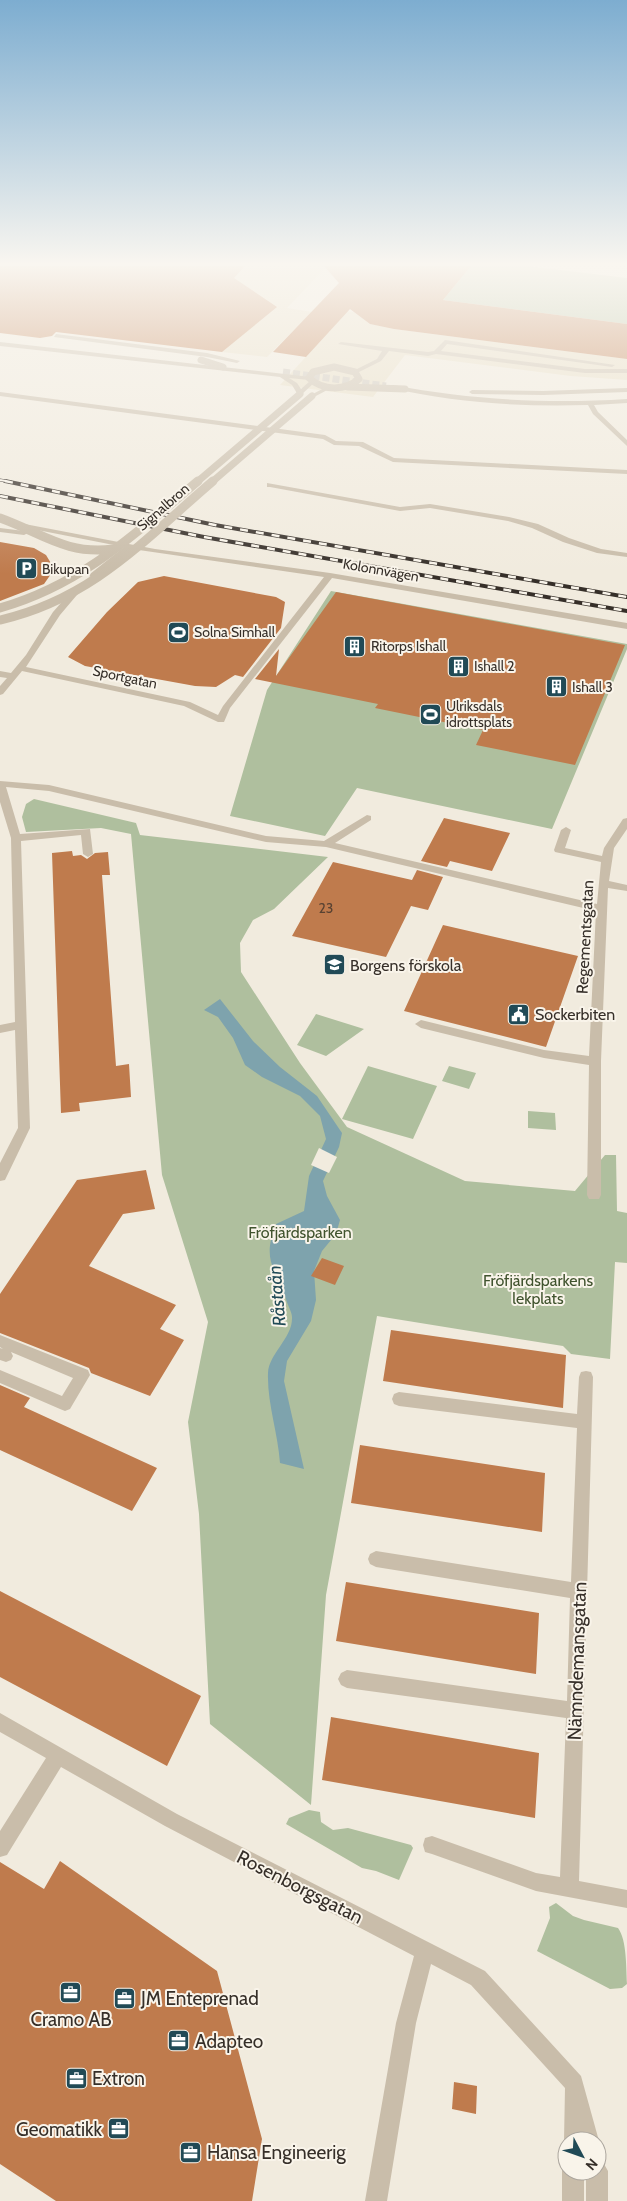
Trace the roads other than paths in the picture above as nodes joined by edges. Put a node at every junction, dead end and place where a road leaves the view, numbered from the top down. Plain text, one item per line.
1 (236, 369) edge
2 (254, 369) edge
3 (276, 369) edge
4 (330, 369) edge
5 (340, 369) edge
6 (365, 369) edge
7 (567, 369) edge
8 (627, 369) edge
9 (283, 372) tunnel mouth
10 (268, 373) junction
11 (357, 374) junction
12 (312, 377) junction
13 (330, 387) junction
14 (343, 387) junction
15 (405, 389) junction
16 (627, 390) edge
17 (0, 394) edge
18 (300, 394) junction
19 (627, 396) edge
20 (627, 401) edge
21 (590, 403) junction
22 (627, 444) edge
23 (627, 472) edge
24 (270, 485) dead end
25 (0, 518) edge
26 (0, 523) edge
27 (0, 530) edge
28 (120, 547) junction
29 (130, 547) junction
30 (627, 555) edge
31 (330, 575) junction
32 (0, 608) edge
33 (0, 620) edge
34 (627, 626) edge
35 (20, 668) junction
36 (0, 674) edge
37 (13, 676) junction
38 (0, 692) edge
39 (0, 785) edge
40 (367, 818) dead end
41 (627, 821) edge
42 (566, 830) dead end
43 (16, 838) junction
44 (326, 844) junction
45 (88, 854) dead end
46 (606, 860) junction
47 (603, 883) junction
48 (627, 888) edge
49 (602, 909) junction
50 (421, 1024) dead end
51 (22, 1026) junction
52 (0, 1028) edge
53 (595, 1062) junction
54 (0, 1176) edge
55 (594, 1195) dead end
56 (0, 1341) edge
57 (0, 1376) edge
58 (586, 1377) dead end
59 (399, 1399) dead end
60 (584, 1422) junction
61 (376, 1559) dead end
62 (579, 1591) junction
63 (347, 1679) dead end
64 (575, 1711) junction
65 (0, 1722) edge
66 (58, 1755) junction
67 (432, 1846) dead end
68 (0, 1848) edge
69 (569, 1886) junction
70 (627, 1899) edge
71 (425, 1952) junction
72 (574, 2082) junction
73 (574, 2131) edge
74 (586, 2131) edge
75 (573, 2181) edge
76 (597, 2181) edge
77 (376, 2201) edge
78 (573, 2201) edge
79 (597, 2201) edge

1 - 10 street
2 - 9 street
3 - 12 street
4 - 12 street, bridge
5 - 11 street, bridge
6 - 11 street
7 - 8 street
10 - 12 street
10 - 18 street
11 - 14 street, bridge
11 - 15 street, bridge
12 - 13 street, bridge
12 - 18 street, Signalbron
13 - 14 street, bridge
13 - 33 street, Signalbron, bridge
14 - 15 street, bridge
15 - 19 street
16 - 21 street
17 - 23 street
18 - 28 street, Signalbron, bridge
20 - 21 street
21 - 22 street
24 - 30 street
25 - 28 street, bridge
26 - 29 street, Kolonnvägen
27 - 29 street, Kolonnvägen
28 - 32 street, Signalbron, bridge
29 - 31 street, Kolonnvägen
29 - 35 street
31 - 34 street, Kolonnvägen
31 - 35 street, Sportgatan
35 - 37 street
36 - 37 street
37 - 38 street
39 - 43 street
39 - 44 street
40 - 44 street
41 - 46 street, Regementsgatan
42 - 46 street
43 - 45 street
43 - 51 street
44 - 49 street
46 - 47 street, Regementsgatan
47 - 48 street
47 - 49 street, Regementsgatan
49 - 53 street, Regementsgatan
50 - 53 street
51 - 52 street
51 - 54 street
53 - 55 street, Regementsgatan
56 - 57 street
58 - 60 street, Nämndemansgatan
59 - 60 street
60 - 62 street, Nämndemansgatan
61 - 62 street
62 - 64 street, Nämndemansgatan
63 - 64 street
64 - 69 street, Nämndemansgatan
65 - 66 street, Rosenborgsgatan
66 - 68 street
66 - 71 street, Rosenborgsgatan
67 - 69 street
69 - 70 street
71 - 72 street, Rosenborgsgatan
71 - 77 street
72 - 73 street
72 - 74 street
75 - 78 street
76 - 79 street

